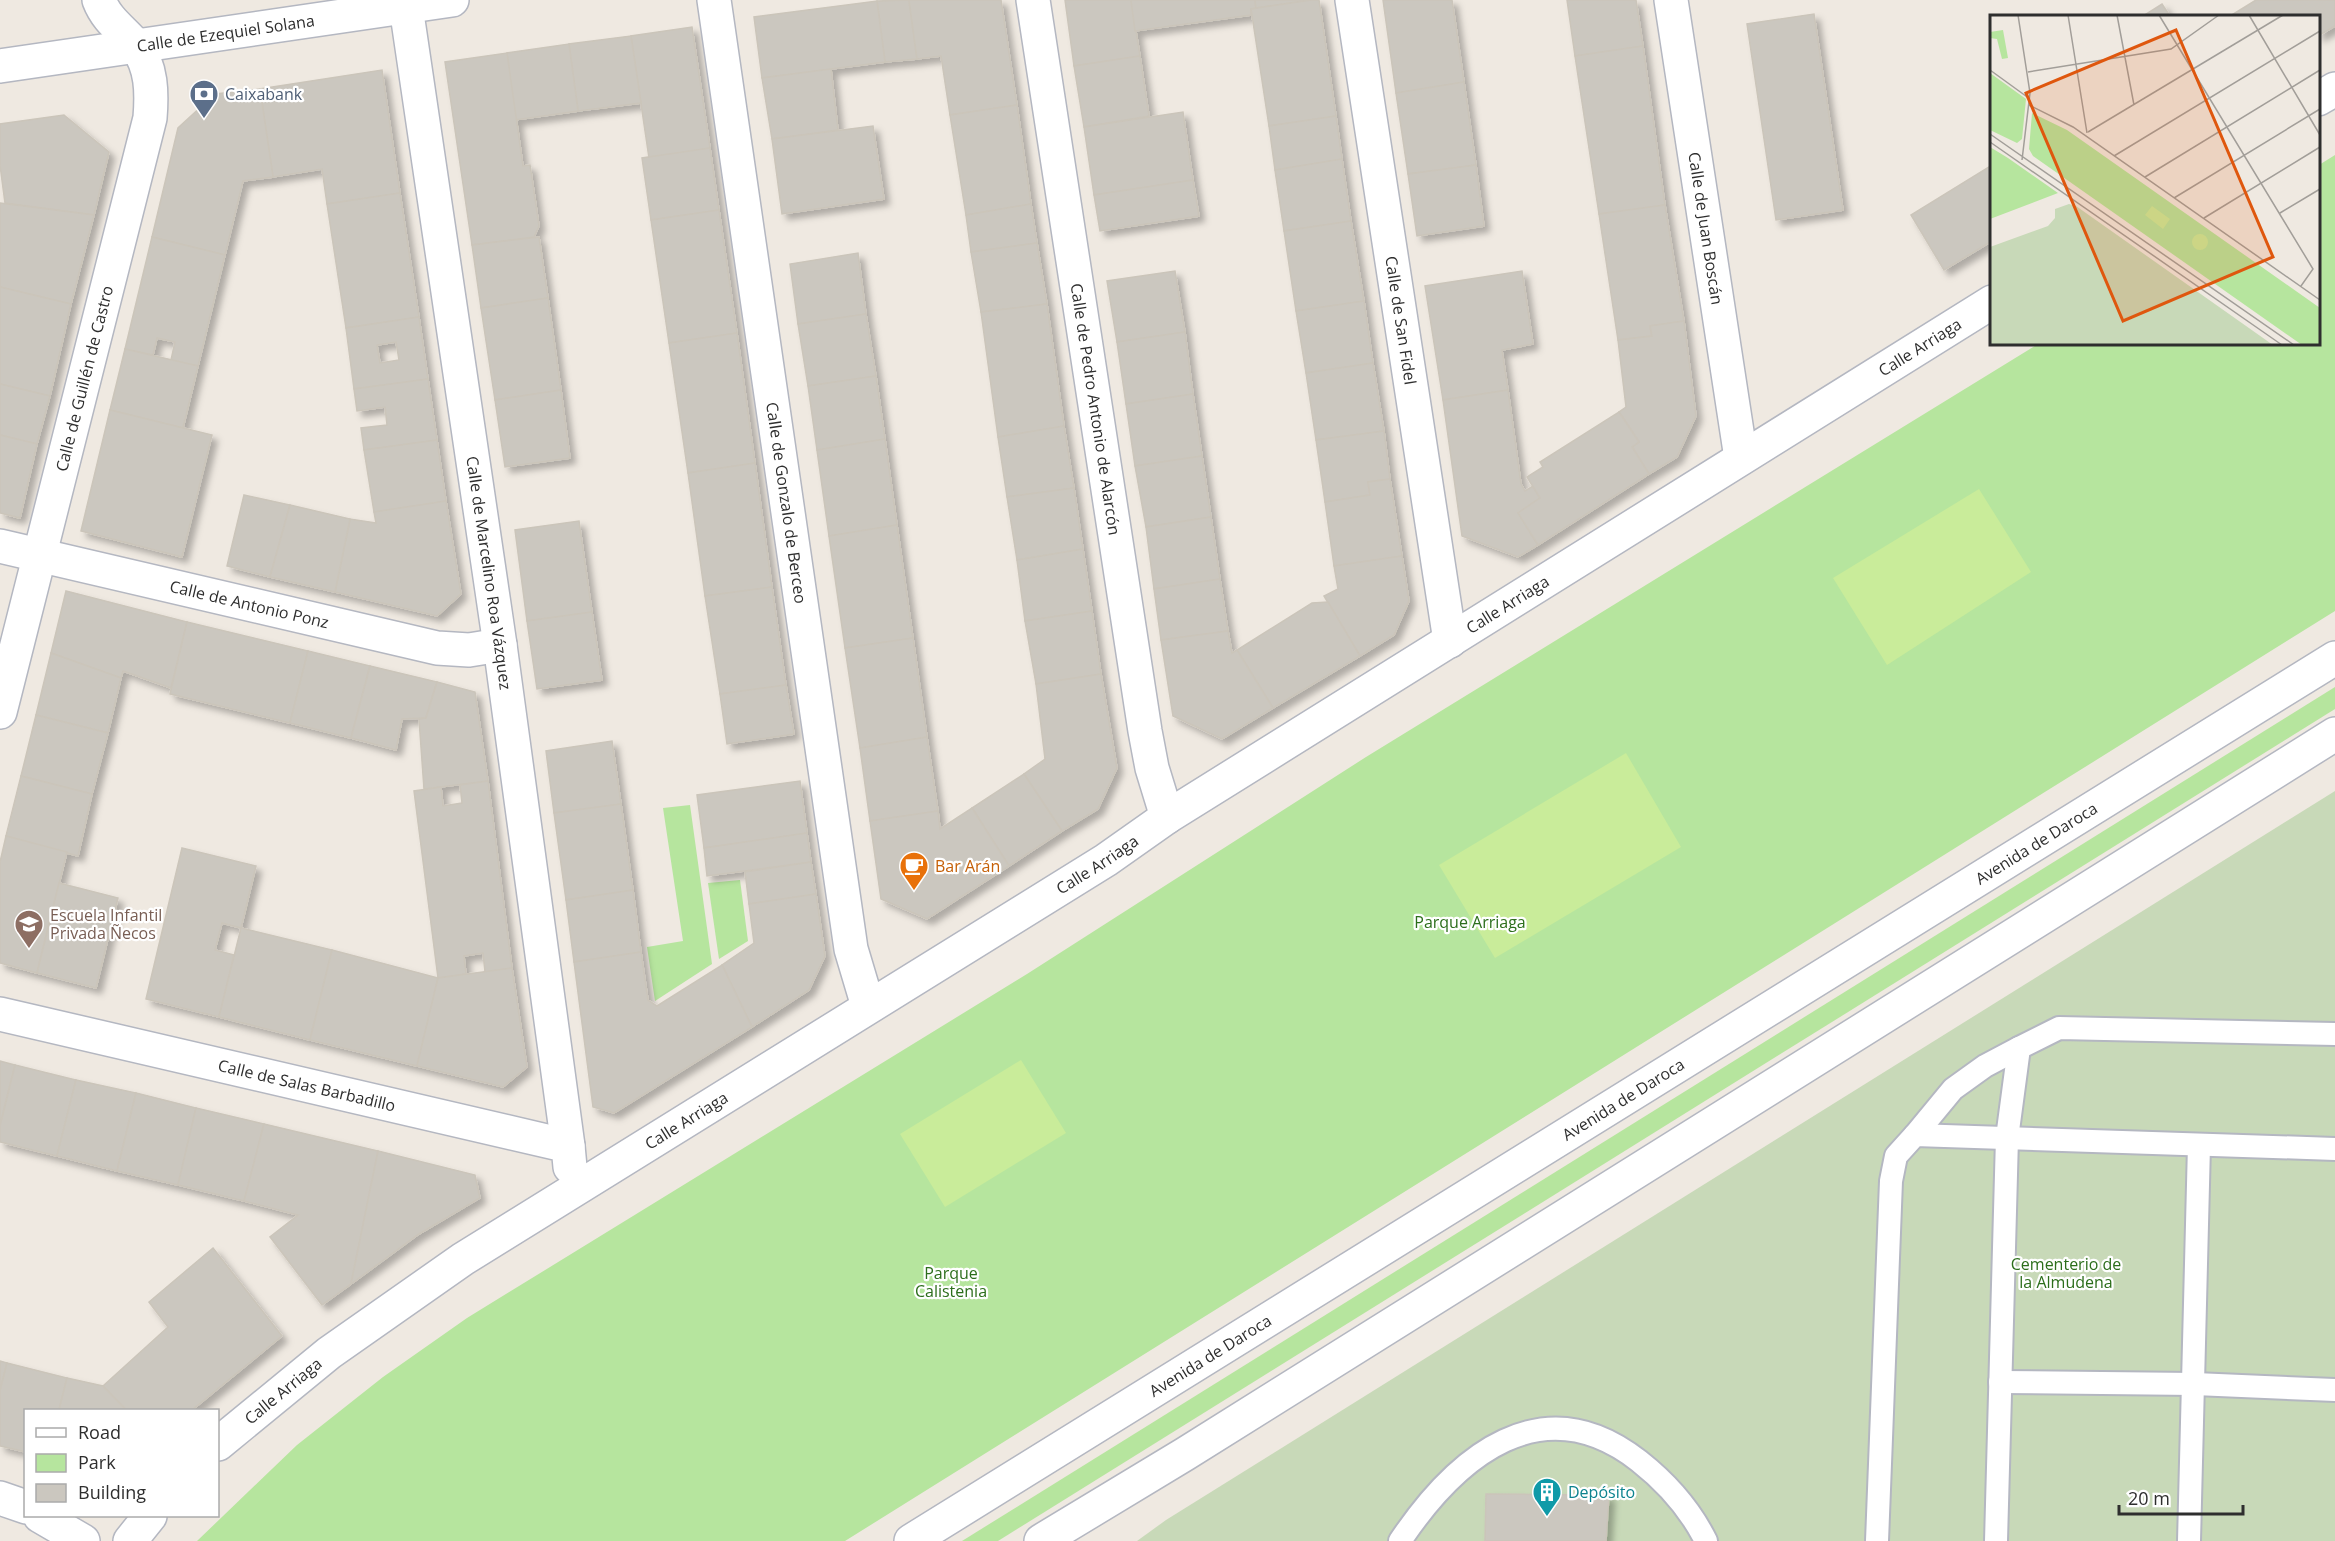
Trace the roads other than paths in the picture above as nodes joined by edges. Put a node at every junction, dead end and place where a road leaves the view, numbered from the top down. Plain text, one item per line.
1 (99, 0) edge
2 (452, 0) edge
3 (714, 0) edge
4 (1033, 0) edge
5 (1352, 0) edge
6 (1671, 0) edge
7 (406, 4) edge
8 (136, 46) junction
9 (0, 66) edge
10 (2335, 89) edge
11 (2320, 98) edge
12 (1990, 303) edge
13 (1741, 458) junction
14 (0, 546) edge
15 (40, 555) junction
16 (1450, 641) junction
17 (500, 645) junction
18 (2335, 658) edge
19 (0, 712) edge
20 (2335, 734) edge
21 (1167, 817) junction
22 (868, 1006) junction
23 (0, 1014) edge
24 (2335, 1034) edge
25 (2019, 1048) junction
26 (1916, 1135) junction
27 (2007, 1138) junction
28 (2199, 1145) junction
29 (568, 1146) junction
30 (2335, 1149) edge
31 (573, 1193) junction
32 (2000, 1382) junction
33 (2195, 1384) junction
34 (2335, 1390) edge
35 (219, 1443) edge
36 (0, 1498) edge
37 (24, 1506) edge
38 (148, 1517) edge
39 (130, 1541) edge
40 (911, 1541) edge
41 (1041, 1541) edge
42 (1400, 1541) edge
43 (1706, 1541) edge
44 (1877, 1541) edge
45 (1996, 1541) edge
46 (2189, 1541) edge

1 - 8 street
2 - 7 street, Calle de Ezequiel Solana
3 - 22 street, Calle de Gonzalo de Berceo
4 - 21 street, Calle de Pedro Antonio de Alarcón
5 - 16 street, Calle de San Fidel
6 - 13 street, Calle de Juan Boscán
7 - 8 street, Calle de Ezequiel Solana
7 - 17 street, Calle de Marcelino Roa Vázquez
8 - 9 street, Calle de Ezequiel Solana
8 - 15 street, Calle de Guillén de Castro
10 - 11 street
12 - 13 street, Calle Arriaga
13 - 16 street, Calle Arriaga
14 - 15 street, Calle de Antonio Ponz
15 - 17 street, Calle de Antonio Ponz
15 - 19 street, Calle de Guillén de Castro
16 - 21 street, Calle Arriaga
17 - 29 street, Calle de Marcelino Roa Vázquez
18 - 40 street, Avenida de Daroca
20 - 41 street
21 - 22 street, Calle Arriaga
22 - 31 street, Calle Arriaga
23 - 29 street, Calle de Salas Barbadillo
24 - 25 lane
25 - 26 lane
25 - 27 lane
26 - 27 lane
26 - 44 lane
27 - 28 lane
27 - 32 lane
28 - 30 lane
28 - 33 lane
29 - 31 street
31 - 35 street, Calle Arriaga
32 - 33 lane
32 - 45 lane
33 - 34 lane
33 - 46 lane
36 - 37 street
38 - 39 street
42 - 43 lane

